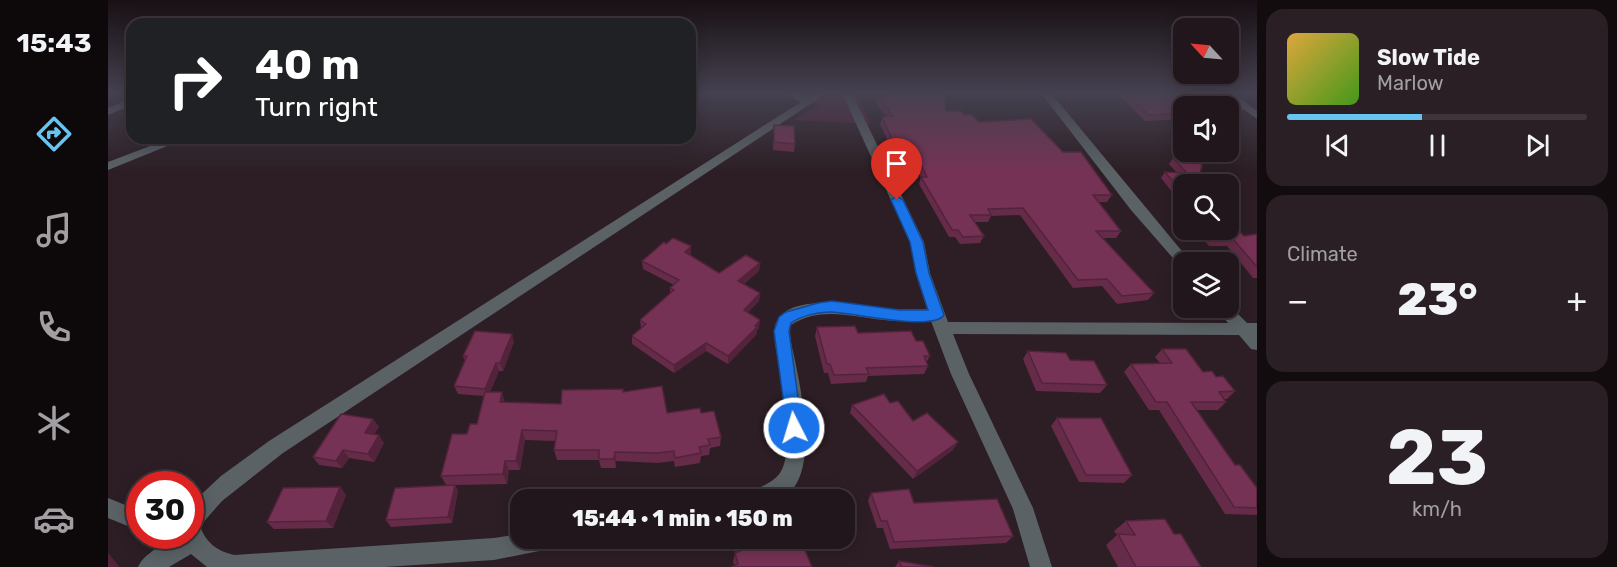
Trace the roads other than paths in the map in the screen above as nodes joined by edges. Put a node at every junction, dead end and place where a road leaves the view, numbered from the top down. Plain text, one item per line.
1 (780, 119) edge
2 (859, 119) edge
3 (1067, 119) edge
4 (165, 144) edge
5 (108, 166) edge
6 (1175, 252) edge
7 (1236, 318) edge
8 (940, 321) junction
9 (1250, 329) edge
10 (1257, 344) edge
11 (776, 489) edge
12 (204, 505) edge
13 (108, 508) edge
14 (126, 515) edge
15 (510, 546) edge
16 (170, 549) edge
17 (202, 549) edge
18 (149, 567) edge
19 (1041, 567) edge

1 - 12 street
2 - 8 street
3 - 6 street
4 - 5 street
7 - 9 street
8 - 9 street
8 - 11 street
8 - 19 street
9 - 10 street
13 - 14 street
15 - 17 street
16 - 18 street

